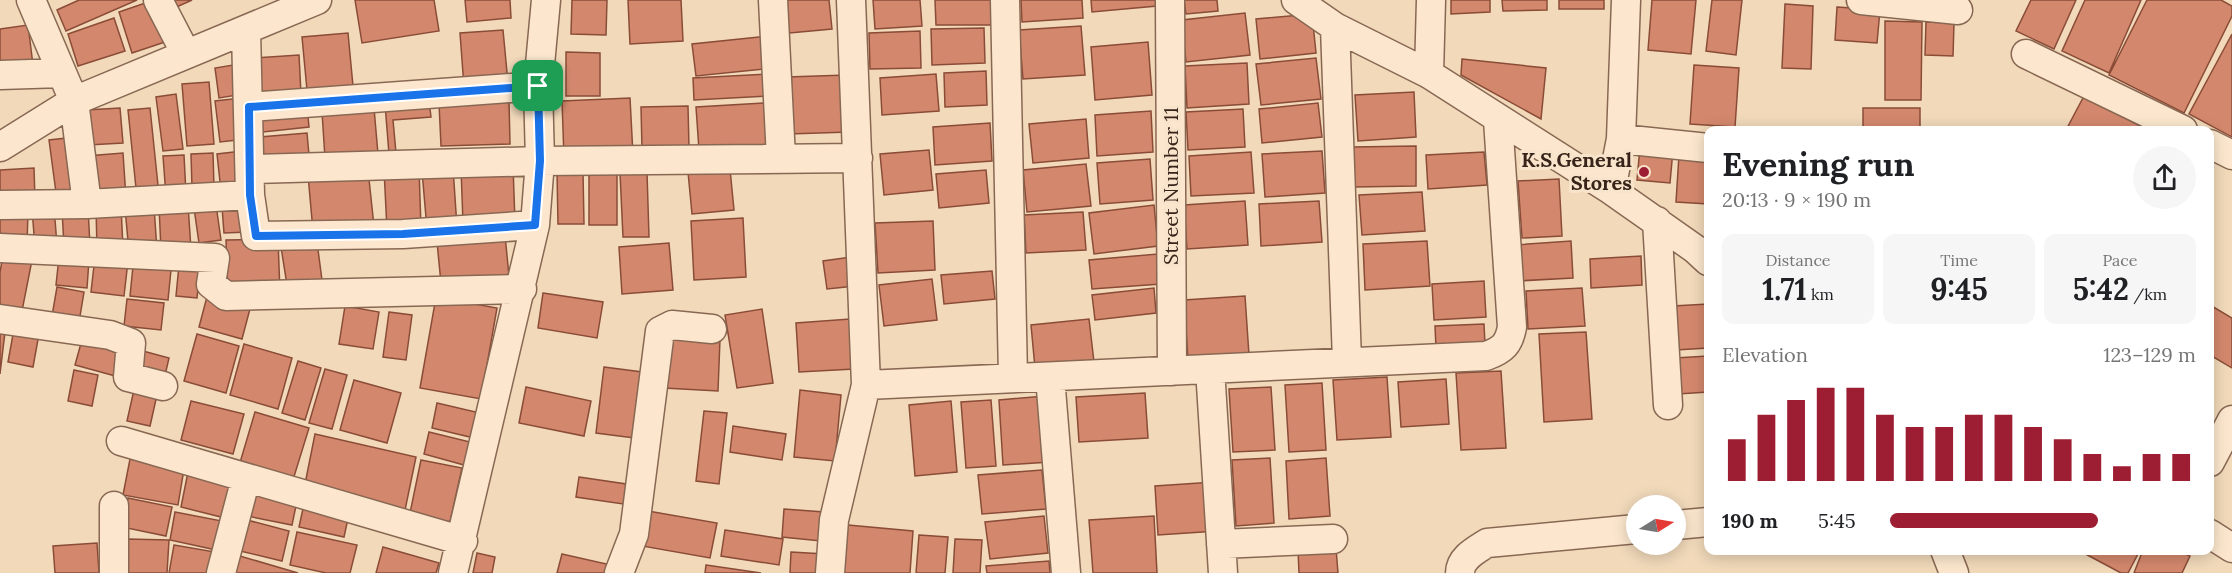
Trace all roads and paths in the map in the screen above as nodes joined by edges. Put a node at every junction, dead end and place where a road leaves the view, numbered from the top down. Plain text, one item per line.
1 (31, 0) edge
2 (158, 0) edge
3 (546, 0) edge
4 (773, 0) edge
5 (850, 0) edge
6 (1005, 0) edge
7 (1170, 0) edge
8 (1296, 0) edge
9 (1431, 0) edge
10 (1626, 0) edge
11 (1861, 0) edge
12 (306, 2) edge
13 (1958, 10) dead end
14 (1335, 27) junction
15 (246, 31) junction
16 (186, 54) junction
17 (2026, 54) dead end
18 (62, 73) junction
19 (1429, 74) junction
20 (0, 75) edge
21 (538, 86) junction
22 (74, 101) junction
23 (249, 107) junction
24 (1498, 120) junction
25 (2171, 126) edge
26 (1621, 138) junction
27 (2214, 146) edge
28 (0, 147) edge
29 (1704, 148) edge
30 (2232, 155) edge
31 (781, 158) junction
32 (858, 158) junction
33 (540, 161) junction
34 (250, 182) junction
35 (1611, 190) junction
36 (87, 204) junction
37 (0, 205) edge
38 (1657, 221) junction
39 (535, 225) junction
40 (0, 248) edge
41 (1704, 258) edge
42 (522, 289) junction
43 (0, 319) edge
44 (712, 329) dead end
45 (1347, 361) junction
46 (1210, 369) junction
47 (1172, 371) junction
48 (1013, 376) junction
49 (1050, 377) junction
50 (866, 385) junction
51 (163, 386) dead end
52 (1668, 405) dead end
53 (2232, 420) edge
54 (121, 441) dead end
55 (2214, 454) edge
56 (246, 478) junction
57 (114, 506) dead end
58 (1704, 522) edge
59 (1686, 524) edge
60 (1626, 530) edge
61 (2214, 537) edge
62 (1334, 539) dead end
63 (463, 541) junction
64 (1221, 544) junction
65 (2232, 548) edge
66 (1947, 555) edge
67 (114, 573) edge
68 (221, 573) edge
69 (453, 573) edge
70 (619, 573) edge
71 (830, 573) edge
72 (1066, 573) edge
73 (1223, 573) edge
74 (1460, 573) edge
75 (1954, 573) edge

1 - 18 street
2 - 16 street
3 - 21 street
4 - 31 street
5 - 32 street
6 - 48 street
7 - 47 street, Street Number 11
8 - 14 street
9 - 19 street
10 - 26 street
11 - 13 street
12 - 15 street
14 - 19 street
14 - 45 street
15 - 16 street
15 - 23 street
16 - 22 street
17 - 25 street
18 - 20 street
18 - 22 street
19 - 24 street
21 - 23 street
21 - 33 street
22 - 28 street
22 - 36 street
23 - 34 street
24 - 35 street
24 - 45 street
26 - 29 street
26 - 35 street
27 - 30 street
31 - 32 street
31 - 33 street
32 - 50 street
33 - 34 street
33 - 39 street
34 - 36 street
34 - 39 street
35 - 38 street
36 - 37 street
38 - 41 street
38 - 52 street
39 - 42 street
40 - 42 street
42 - 63 street
43 - 51 street
44 - 70 street
45 - 46 street
46 - 47 street
46 - 64 street
47 - 49 street
48 - 49 street
48 - 50 street
49 - 72 street
50 - 71 street
53 - 55 street
54 - 56 street
56 - 63 street
56 - 68 street
57 - 67 street
58 - 59 street
60 - 74 street
61 - 65 street
62 - 64 street
63 - 69 street
64 - 73 street
66 - 75 street

